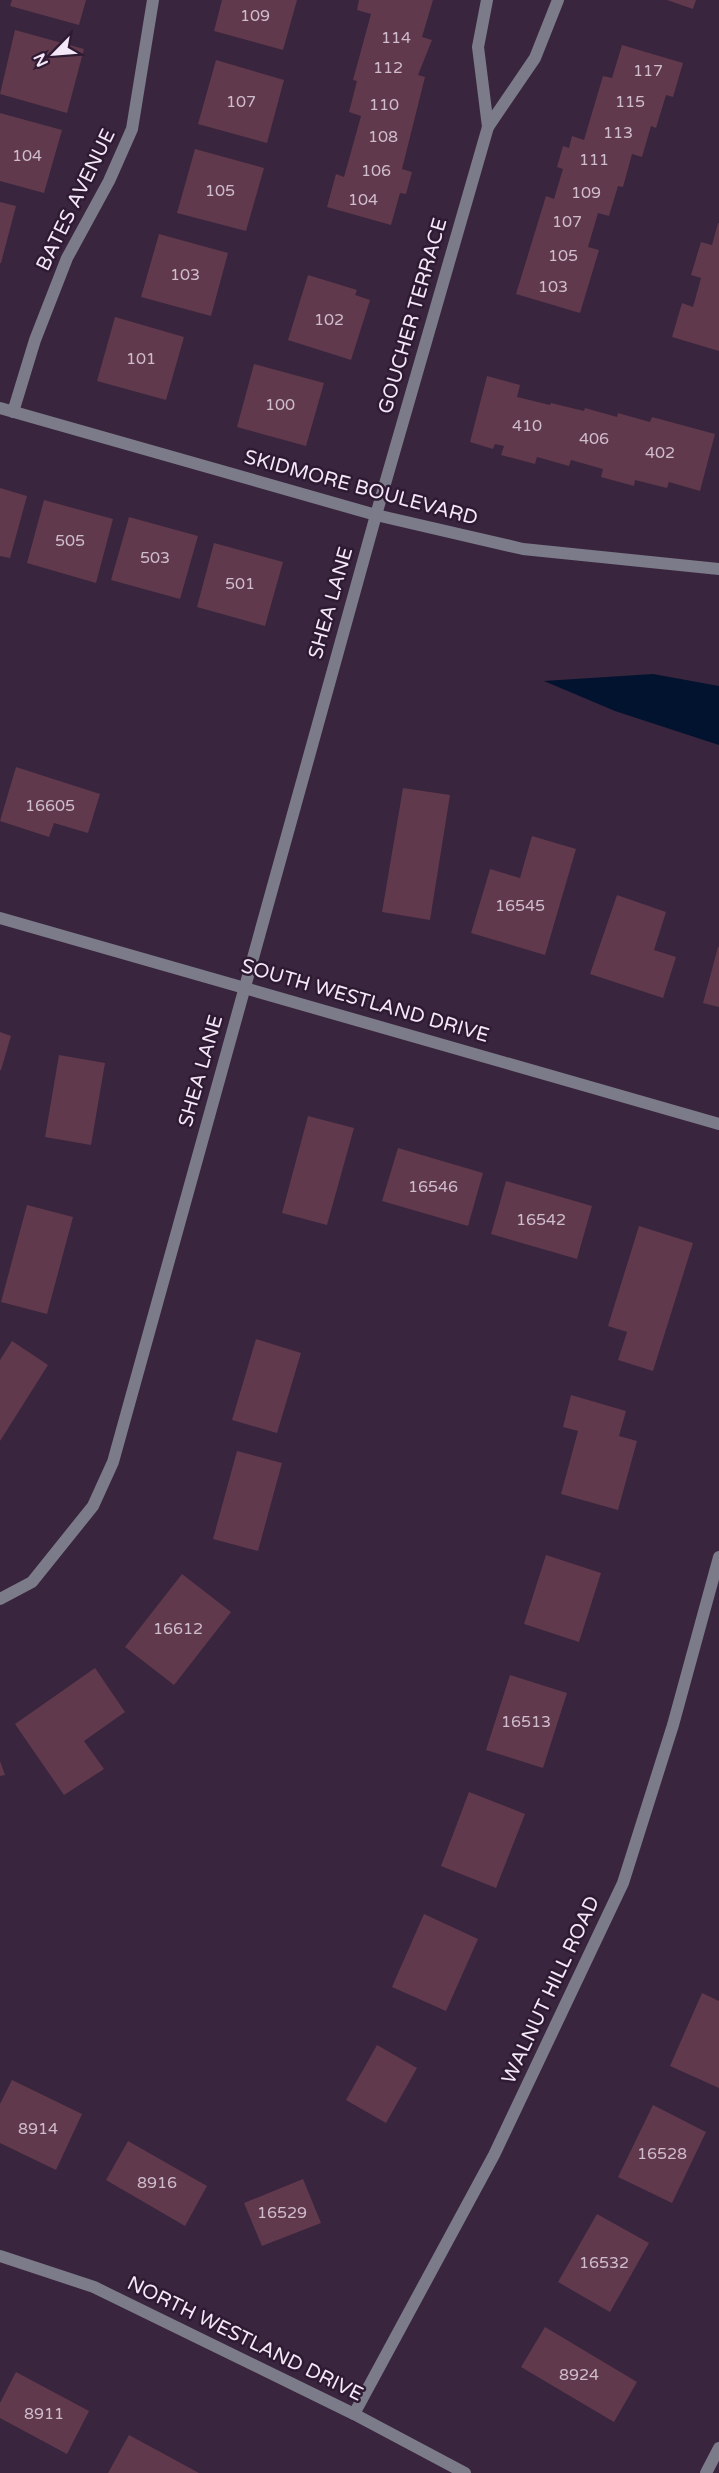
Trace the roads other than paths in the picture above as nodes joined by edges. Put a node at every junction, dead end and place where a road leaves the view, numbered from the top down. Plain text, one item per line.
1 (153, 0) edge
2 (487, 0) edge
3 (558, 0) edge
4 (488, 127) junction
5 (0, 408) edge
6 (13, 412) junction
7 (376, 515) junction
8 (719, 569) edge
9 (0, 918) edge
10 (245, 986) junction
11 (719, 1124) edge
12 (719, 1557) edge
13 (0, 1599) edge
14 (0, 2256) edge
15 (354, 2414) junction
16 (719, 2448) edge
17 (465, 2473) edge
18 (706, 2473) edge

1 - 6 street, BATES AVENUE
2 - 4 street, GOUCHER TERRACE
3 - 4 street, GOUCHER TERRACE
4 - 7 street, GOUCHER TERRACE
5 - 6 street, SKIDMORE BOULEVARD
6 - 7 street, SKIDMORE BOULEVARD
7 - 8 street, SKIDMORE BOULEVARD
7 - 10 street, SHEA LANE
9 - 10 street, SOUTH WESTLAND DRIVE
10 - 11 street, SOUTH WESTLAND DRIVE
10 - 13 street, SHEA LANE
12 - 15 street, WALNUT HILL ROAD
14 - 15 street, NORTH WESTLAND DRIVE
15 - 17 street, NORTH WESTLAND DRIVE
16 - 18 street

